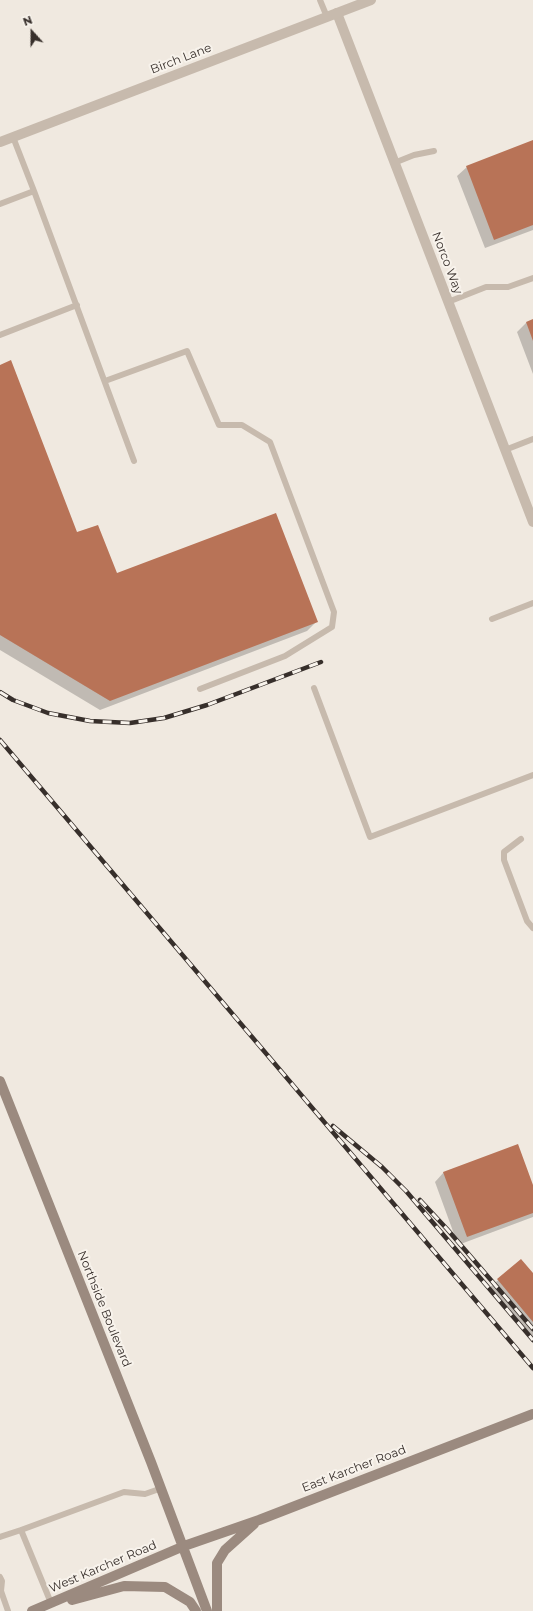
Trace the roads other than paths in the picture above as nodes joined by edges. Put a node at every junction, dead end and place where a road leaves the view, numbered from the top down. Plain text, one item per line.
1 (320, 0) edge
2 (371, 0) edge
3 (337, 13) junction
4 (327, 17) junction
5 (13, 137) junction
6 (0, 142) edge
7 (434, 151) dead end
8 (394, 163) junction
9 (34, 191) junction
10 (0, 204) edge
11 (533, 278) edge
12 (448, 302) junction
13 (77, 305) junction
14 (0, 334) edge
15 (105, 381) junction
16 (533, 439) edge
17 (505, 450) junction
18 (134, 461) dead end
19 (533, 522) edge
20 (533, 603) edge
21 (492, 619) dead end
22 (314, 688) dead end
23 (200, 689) dead end
24 (533, 775) edge
25 (521, 839) dead end
26 (533, 928) edge
27 (0, 1081) edge
28 (533, 1414) edge
29 (162, 1488) junction
30 (259, 1520) junction
31 (21, 1530) junction
32 (0, 1537) edge
33 (184, 1546) junction
34 (0, 1577) edge
35 (51, 1603) junction
36 (34, 1610) edge
37 (8, 1611) edge
38 (196, 1611) edge
39 (208, 1611) edge
40 (217, 1611) edge

1 - 4 lane
2 - 3 street, Birch Lane
3 - 4 street, Birch Lane
3 - 8 street, Norco Way
4 - 5 street, Birch Lane
5 - 6 street, Birch Lane
5 - 9 lane
7 - 8 lane
8 - 12 street, Norco Way
9 - 10 lane
9 - 13 lane
11 - 12 lane
12 - 17 street, Norco Way
13 - 14 lane
13 - 15 lane
15 - 18 lane
15 - 23 lane
16 - 17 lane
17 - 19 street, Norco Way
20 - 21 lane
22 - 24 lane
25 - 26 lane
27 - 29 main road, Northside Boulevard
28 - 30 main road, East Karcher Road
29 - 31 lane
29 - 33 main road, Northside Boulevard
30 - 33 main road, East Karcher Road
30 - 40 main road
31 - 32 lane
31 - 35 lane
33 - 35 main road, West Karcher Road
33 - 39 main road, Northside Boulevard
34 - 37 lane
35 - 36 main road, West Karcher Road
36 - 38 main road

